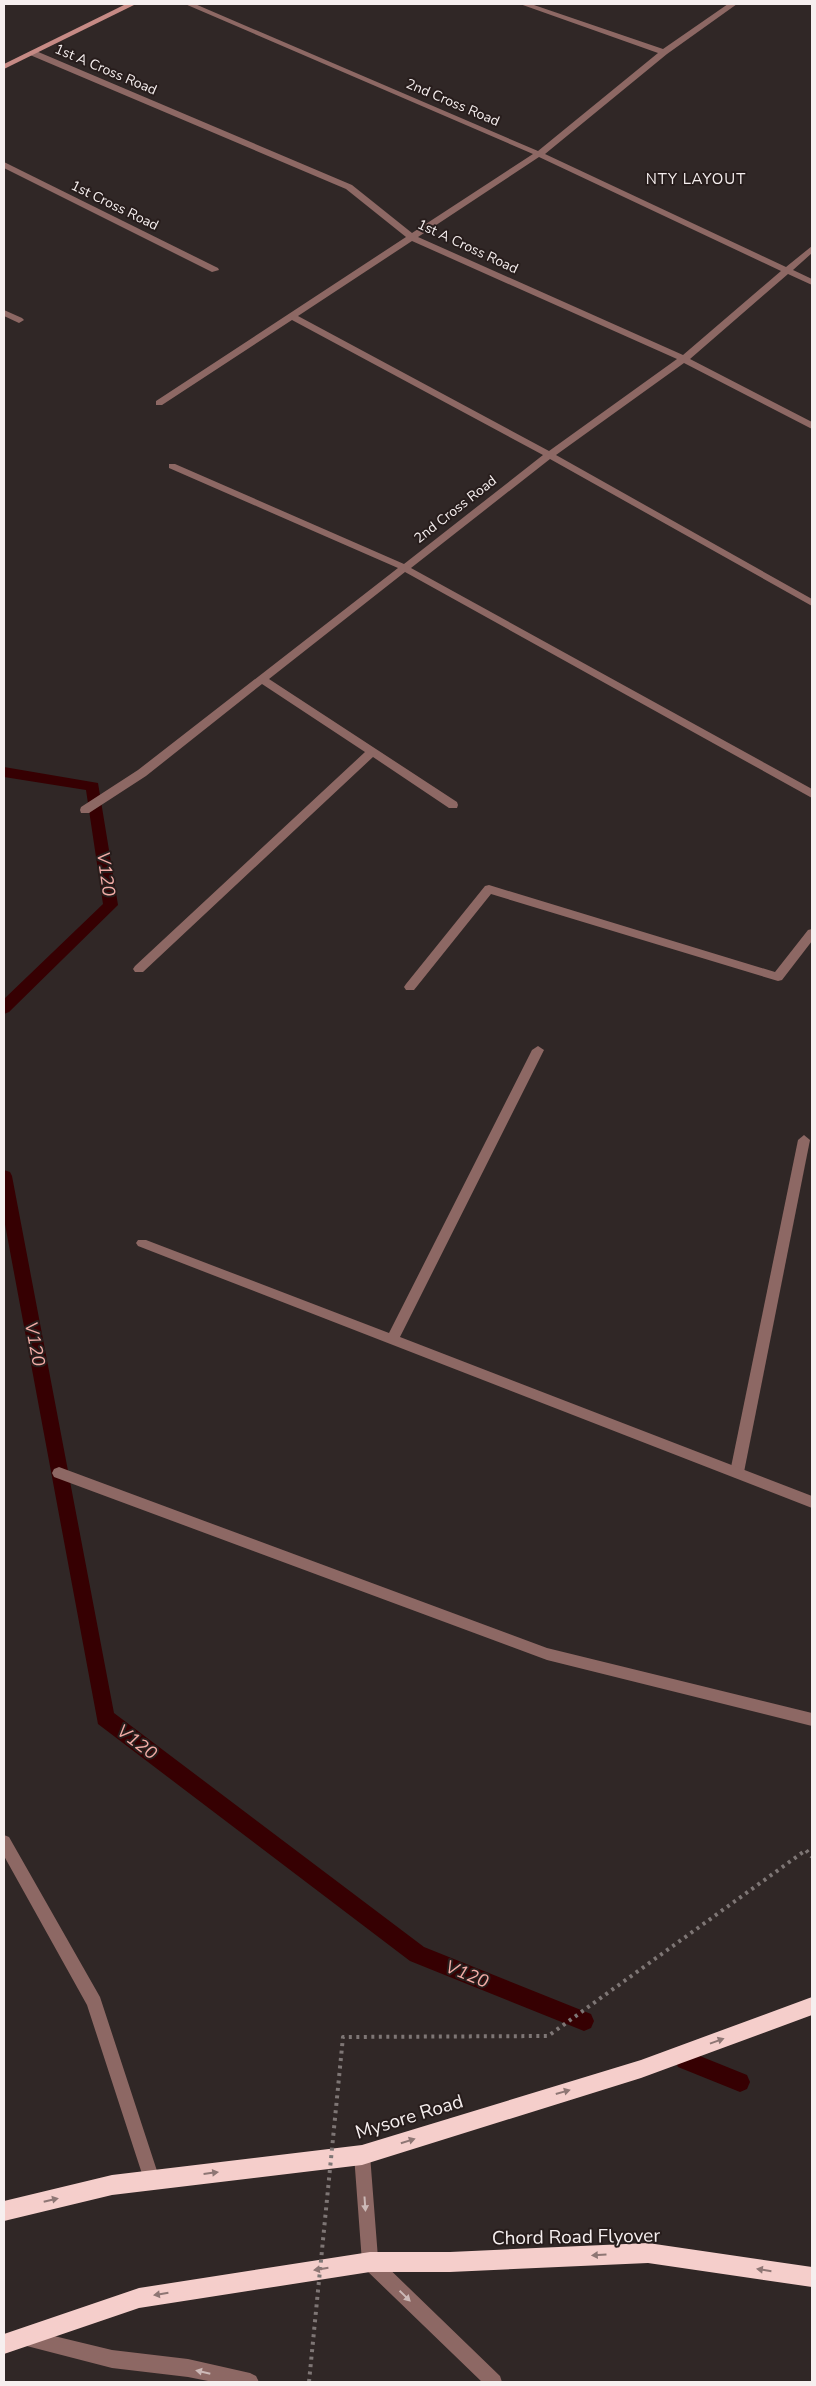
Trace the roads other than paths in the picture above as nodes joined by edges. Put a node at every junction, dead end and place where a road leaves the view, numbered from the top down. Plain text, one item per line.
1 (132, 4) edge
2 (188, 4) edge
3 (524, 4) edge
4 (733, 4) edge
5 (32, 52) junction
6 (664, 52) junction
7 (4, 67) edge
8 (539, 154) junction
9 (4, 165) edge
10 (412, 238) junction
11 (812, 249) edge
12 (787, 269) junction
13 (215, 270) dead end
14 (812, 282) edge
15 (4, 313) edge
16 (291, 316) junction
17 (18, 320) dead end
18 (684, 360) junction
19 (159, 403) dead end
20 (812, 426) edge
21 (549, 455) junction
22 (172, 466) dead end
23 (403, 567) junction
24 (812, 603) edge
25 (262, 679) junction
26 (372, 752) junction
27 (812, 794) edge
28 (453, 805) dead end
29 (85, 810) dead end
30 (812, 933) edge
31 (138, 969) dead end
32 (410, 987) dead end
33 (538, 1050) dead end
34 (804, 1140) dead end
35 (142, 1243) dead end
36 (393, 1339) junction
37 (737, 1472) junction
38 (59, 1473) dead end
39 (812, 1502) edge
40 (812, 1720) edge
41 (4, 1842) edge
42 (812, 2006) edge
43 (362, 2155) junction
44 (152, 2180) junction
45 (4, 2211) edge
46 (370, 2262) junction
47 (812, 2277) edge
48 (24, 2338) junction
49 (4, 2344) edge
50 (250, 2382) edge
51 (494, 2382) edge

1 - 5 street
2 - 8 street, 2nd Cross Road
3 - 6 street
4 - 6 street
5 - 7 street
5 - 10 street, 1st A Cross Road
6 - 8 street
8 - 10 street
8 - 12 street, 2nd Cross Road
9 - 13 street, 1st Cross Road
10 - 16 street
10 - 18 street, 1st A Cross Road
11 - 12 street, 2nd Cross Road
12 - 14 street, 2nd Cross Road
12 - 18 street, 2nd Cross Road
15 - 17 street
16 - 19 street
16 - 21 street
18 - 20 street, 1st A Cross Road
18 - 21 street, 2nd Cross Road
21 - 23 street, 2nd Cross Road
21 - 24 street
22 - 23 street
23 - 25 street, 2nd Cross Road
23 - 27 street
25 - 26 street
25 - 29 street, 2nd Cross Road
26 - 28 street
26 - 31 street
30 - 32 street
33 - 36 street
34 - 37 street
35 - 36 street
36 - 37 street
37 - 39 street
38 - 40 street
41 - 44 street
43 -> 42 highway, Mysore Road
44 -> 43 highway, Mysore Road
43 -> 46 street
45 -> 44 highway, Mysore Road
47 -> 46 highway, Chord Road Flyover
46 -> 48 highway
46 -> 51 street
48 - 49 highway
50 -> 48 street

